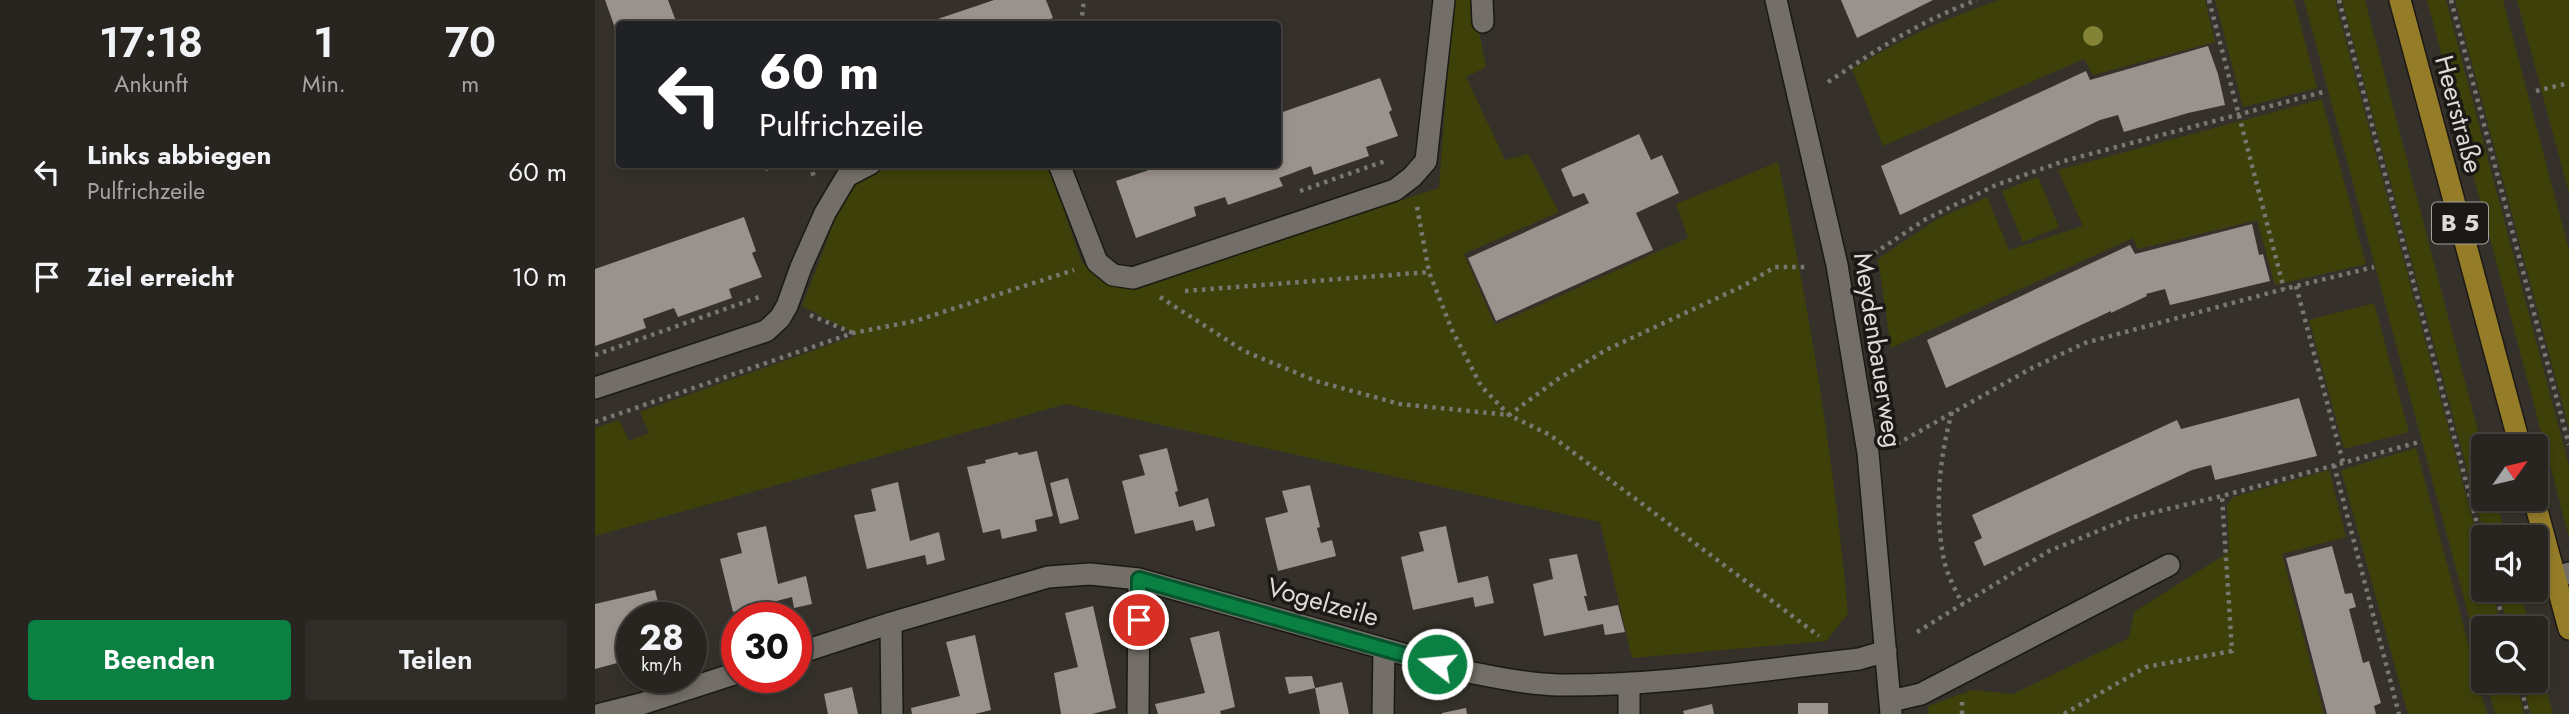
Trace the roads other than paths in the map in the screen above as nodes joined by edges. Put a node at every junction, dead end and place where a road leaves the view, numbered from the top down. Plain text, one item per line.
1 (1444, 0) edge
2 (1482, 0) edge
3 (1776, 0) edge
4 (2400, 0) edge
5 (1483, 22) dead end
6 (862, 168) edge
7 (1061, 168) edge
8 (595, 388) edge
9 (2517, 434) edge
10 (2538, 511) edge
11 (2169, 565) dead end
12 (2562, 575) edge
13 (1139, 579) junction
14 (891, 623) junction
15 (2569, 629) edge
16 (812, 649) edge
17 (1384, 649) junction
18 (1886, 651) junction
19 (721, 679) edge
20 (1629, 683) junction
21 (1891, 708) edge
22 (642, 709) edge
23 (601, 714) edge
24 (892, 714) edge
25 (1138, 714) edge
26 (1383, 714) edge
27 (1629, 714) edge

1 - 7 street
2 - 5 street
3 - 18 street, Meydenbauerweg
4 - 9 main road, Heerstraße / B 5
6 - 8 street
10 - 12 main road
11 - 21 street
12 - 15 main road
13 - 14 street, Vogelzeile
13 - 17 street, Vogelzeile
13 - 25 street
14 - 16 street, Vogelzeile
14 - 24 street
17 - 20 street, Vogelzeile
17 - 26 street
18 - 20 street, Vogelzeile
18 - 21 street, Meydenbauerweg
19 - 22 street
20 - 27 street
22 - 23 street

